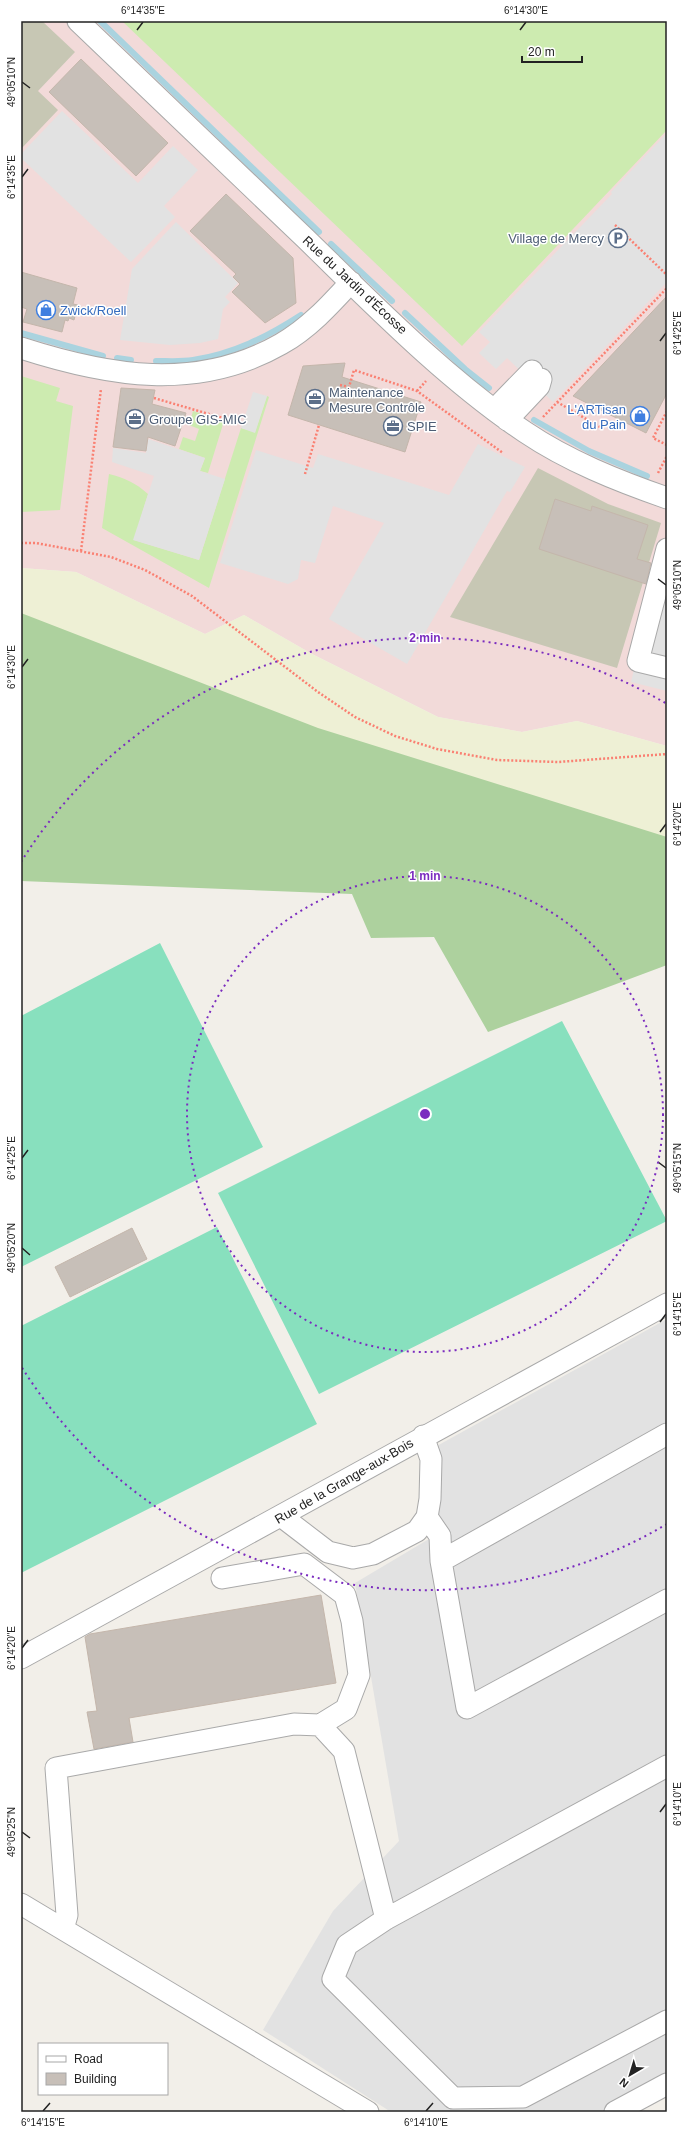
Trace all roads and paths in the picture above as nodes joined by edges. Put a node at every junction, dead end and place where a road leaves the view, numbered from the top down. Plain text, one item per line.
1 (78, 21) edge
2 (615, 225) dead end
3 (667, 276) edge
4 (351, 282) junction
5 (667, 288) edge
6 (21, 348) edge
7 (103, 369) junction
8 (428, 379) dead end
9 (537, 379) joint
10 (340, 385) dead end
11 (417, 391) junction
12 (154, 398) dead end
13 (558, 403) junction
14 (667, 411) edge
15 (501, 415) junction
16 (543, 417) dead end
17 (233, 421) dead end
18 (319, 425) dead end
19 (600, 426) dead end
20 (667, 445) edge
21 (503, 454) dead end
22 (667, 456) edge
23 (658, 473) dead end
24 (305, 474) dead end
25 (667, 498) edge
26 (21, 543) edge
27 (667, 549) edge
28 (81, 551) junction
29 (667, 668) edge
30 (667, 754) edge
31 (667, 1304) edge
32 (667, 1434) edge
33 (423, 1436) junction
34 (281, 1516) junction
35 (427, 1517) junction
36 (442, 1561) junction
37 (222, 1578) dead end
38 (667, 1600) edge
39 (21, 1658) edge
40 (320, 1725) junction
41 (667, 1766) edge
42 (21, 1904) edge
43 (386, 1919) junction
44 (63, 1929) junction
45 (667, 2021) edge
46 (667, 2084) edge
47 (368, 2112) edge
48 (615, 2112) edge

1 - 4 street, Rue du Jardin d'Écosse
2 - 3 path
4 - 7 street
4 - 15 street, Rue du Jardin d'Écosse
5 - 13 path
6 - 7 street
7 - 28 path
8 - 11 path
9 - 13 path
9 - 15 street
10 - 11 path
11 - 21 path
12 - 17 path
13 - 16 path
13 - 19 path
14 - 20 path
15 - 25 street, Rue du Jardin d'Écosse
18 - 24 path
22 - 23 path
26 - 28 path
27 - 29 street
28 - 30 path
31 - 33 street, Rue de la Grange-aux-Bois
32 - 36 street
33 - 34 street, Rue de la Grange-aux-Bois
33 - 35 street
34 - 35 street
34 - 39 street, Rue de la Grange-aux-Bois
35 - 36 street
36 - 38 street
37 - 40 street
40 - 43 street
40 - 44 street
41 - 43 street
42 - 44 street
43 - 45 street
44 - 47 street
46 - 48 street

